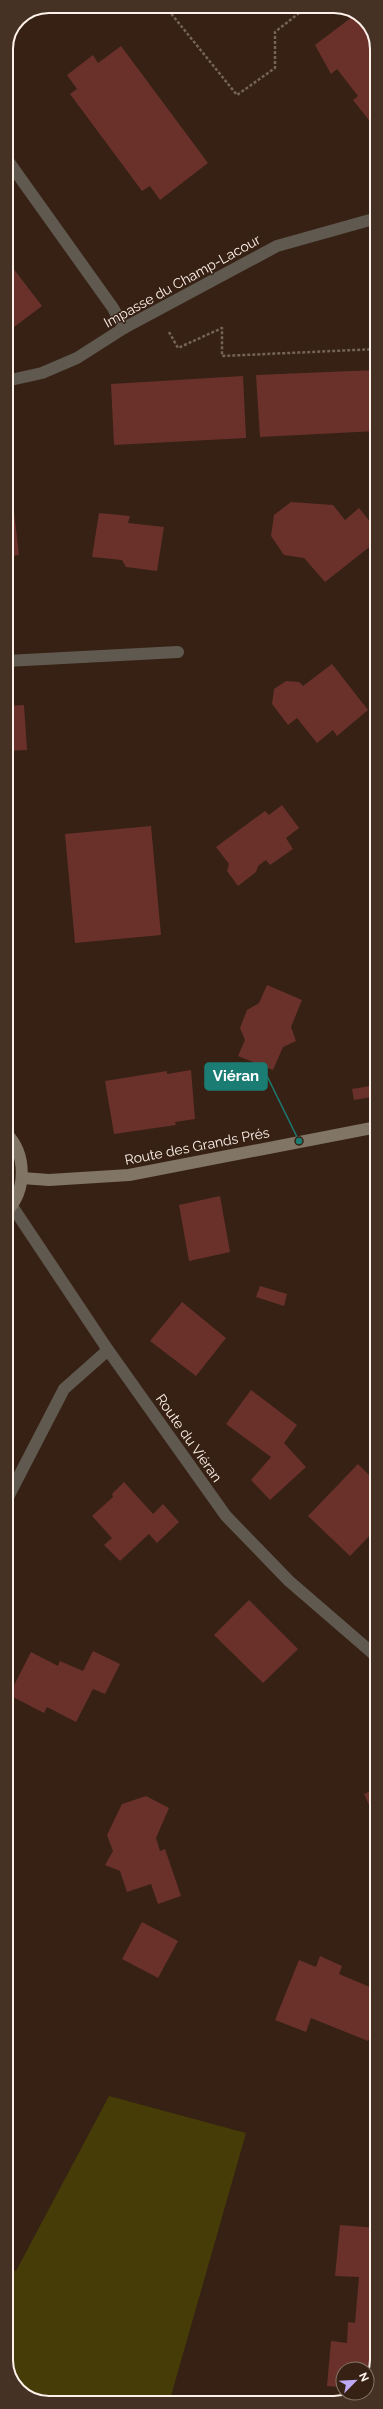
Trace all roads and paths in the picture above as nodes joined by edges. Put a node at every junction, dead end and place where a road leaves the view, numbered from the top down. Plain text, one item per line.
1 (171, 13) edge
2 (299, 13) edge
3 (13, 168) edge
4 (370, 220) edge
5 (156, 311) junction
6 (124, 328) junction
7 (370, 349) edge
8 (13, 380) edge
9 (178, 652) dead end
10 (13, 661) edge
11 (370, 1128) edge
12 (13, 1144) edge
13 (22, 1178) junction
14 (13, 1203) edge
15 (13, 1215) edge
16 (108, 1350) junction
17 (13, 1487) edge
18 (370, 1651) edge

1 - 2 path
3 - 6 street
4 - 5 street, Impasse du Champ-Lacour
5 - 6 street, Impasse du Champ-Lacour
5 - 7 path
6 - 8 street, Impasse du Champ-Lacour
9 - 10 street
11 - 13 street, Route des Grands Prés
12 - 13 street
13 - 14 street
15 - 16 street, Route du Viéran
16 - 17 street
16 - 18 street, Route du Viéran

